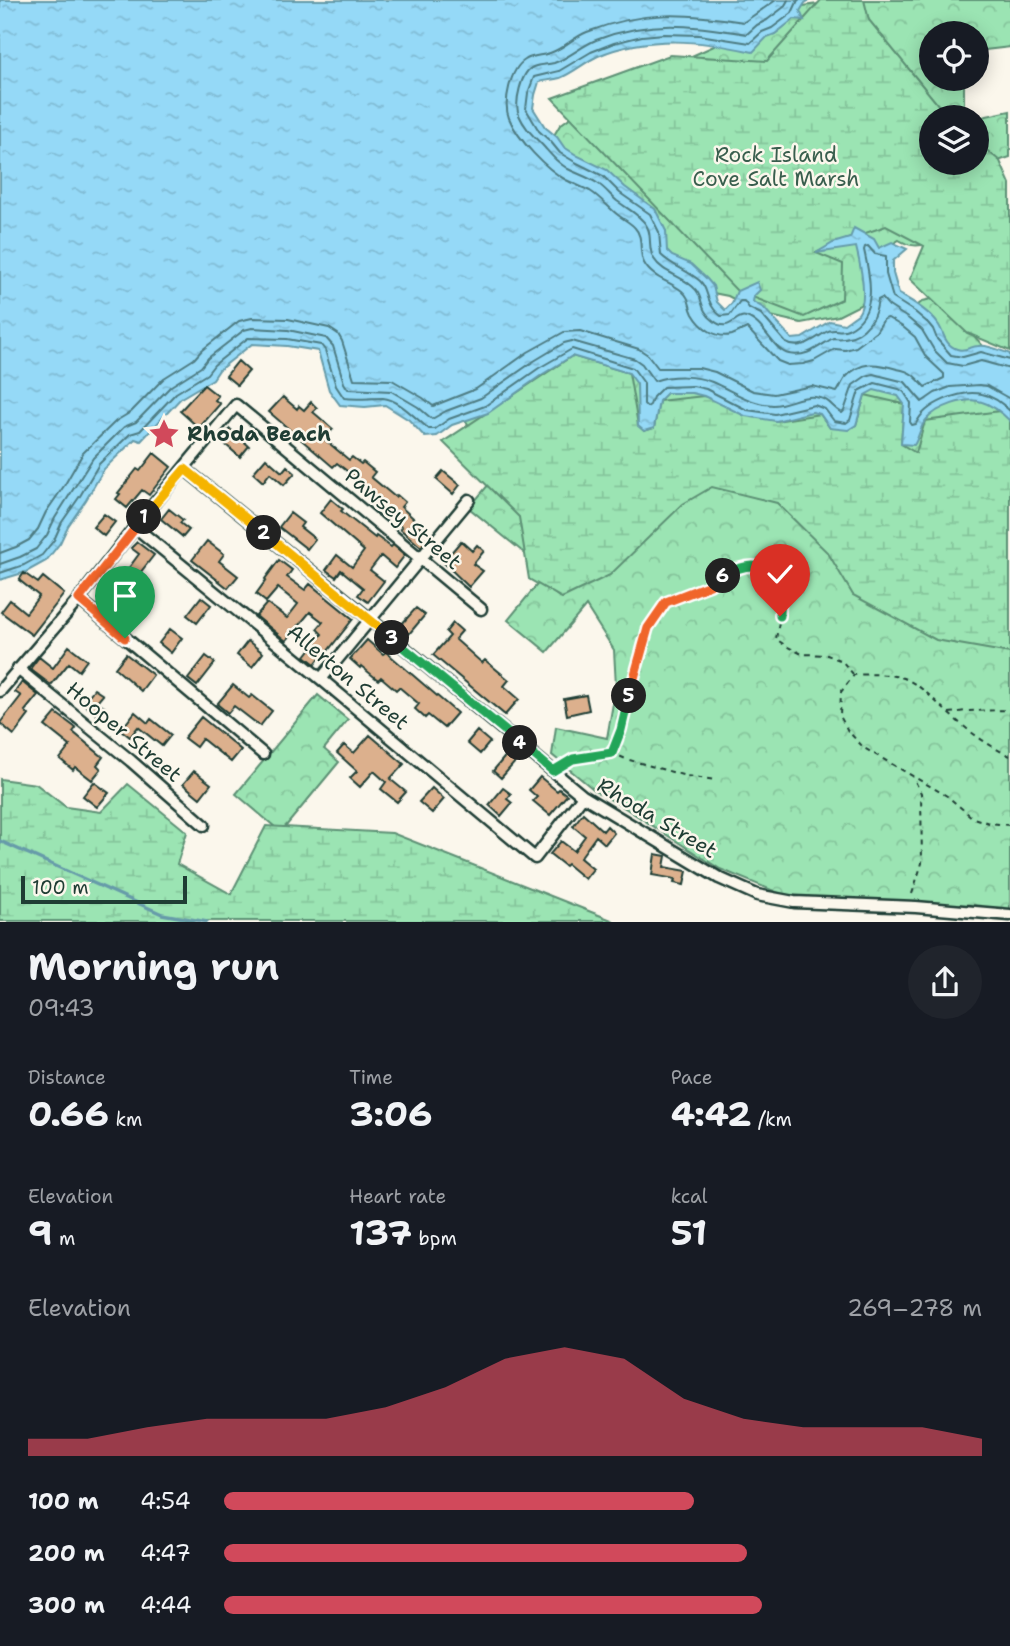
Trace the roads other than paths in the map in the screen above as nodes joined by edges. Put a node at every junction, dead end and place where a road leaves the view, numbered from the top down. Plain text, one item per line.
1 (185, 469) junction
2 (469, 500) dead end
3 (135, 527) junction
4 (421, 560) junction
5 (79, 599) junction
6 (481, 609) dead end
7 (371, 620) junction
8 (18, 669) junction
9 (321, 679) junction
10 (0, 691) edge
11 (263, 754) dead end
12 (583, 796) junction
13 (204, 825) dead end
14 (1010, 915) edge

1 - 3 street
1 - 4 street, Pawsey Street
1 - 7 street, Rhoda Street
2 - 4 street
3 - 5 street
3 - 9 street, Allerton Street
4 - 6 street, Pawsey Street
4 - 7 street
5 - 8 street
5 - 11 street
7 - 9 street
7 - 12 street, Rhoda Street
8 - 10 street
8 - 13 street, Hooper Street
9 - 12 street, Allerton Street
12 - 14 street, Rhoda Street

